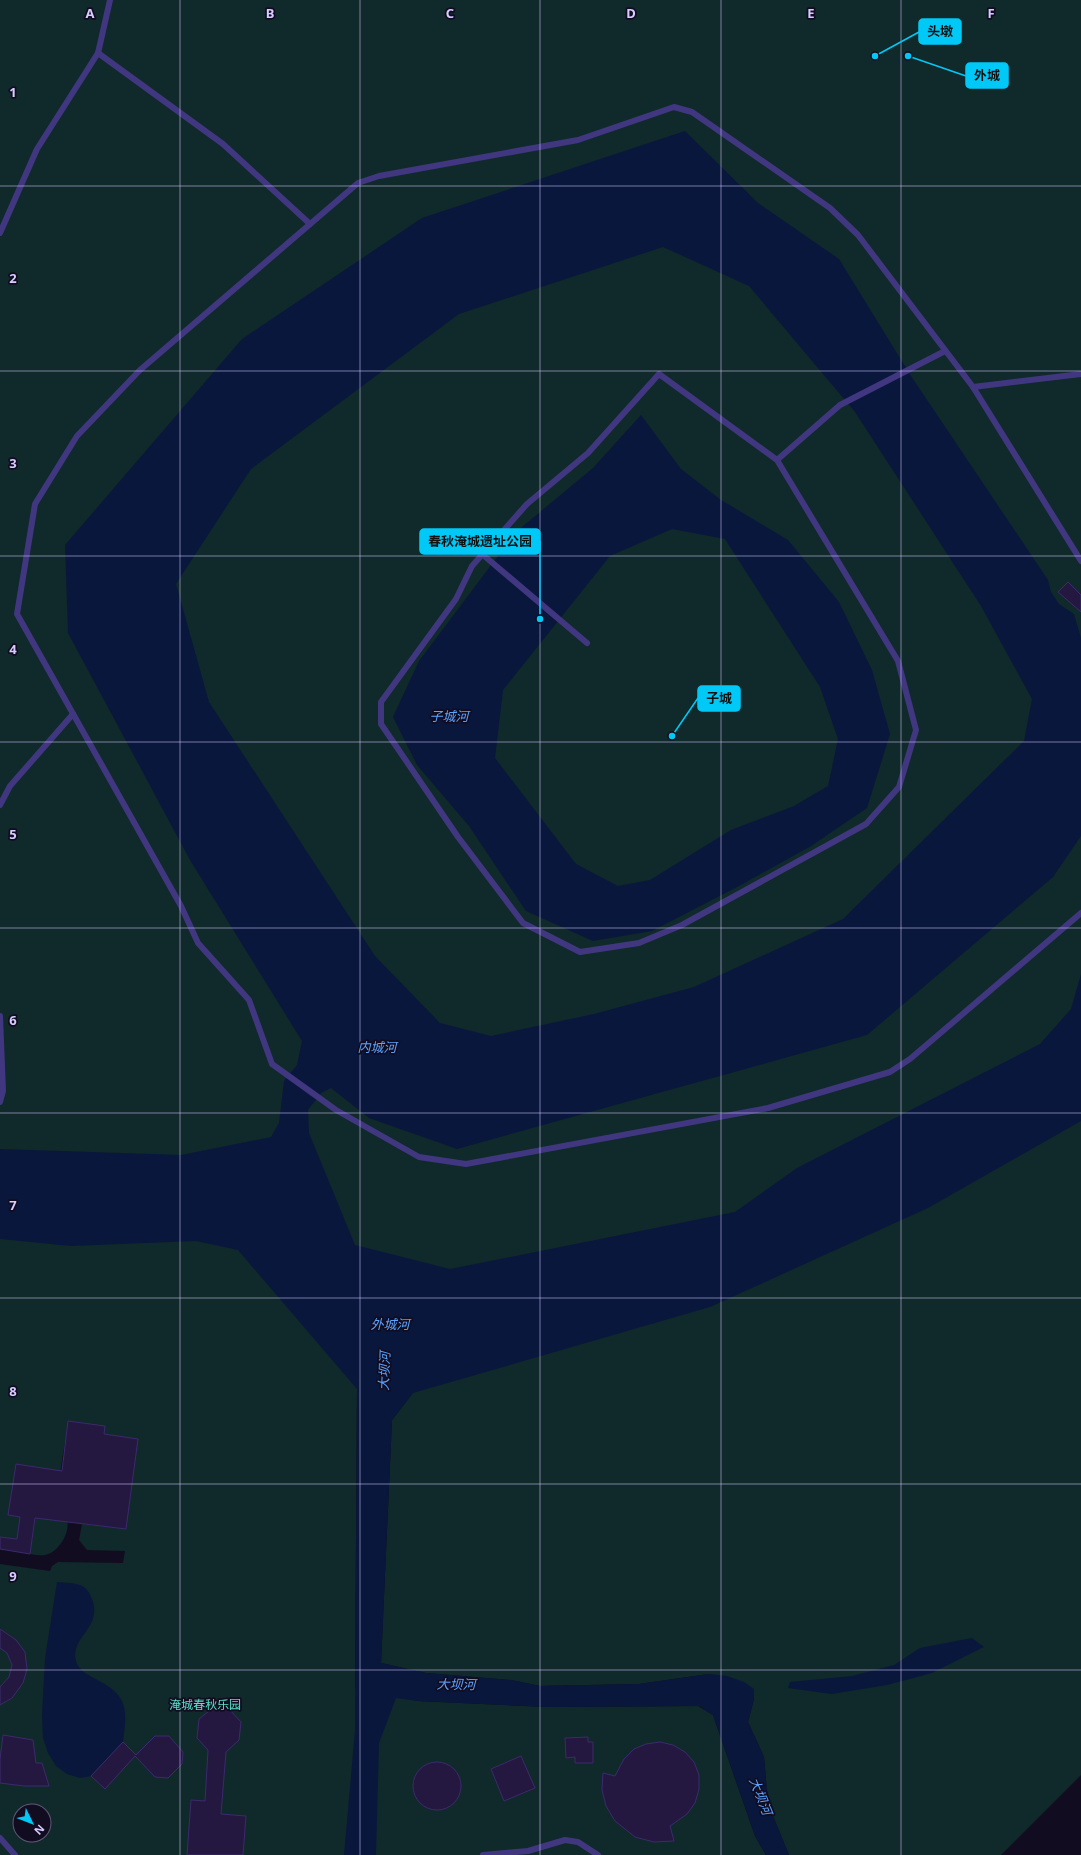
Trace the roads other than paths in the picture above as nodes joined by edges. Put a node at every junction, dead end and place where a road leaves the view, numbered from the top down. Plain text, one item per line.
1 (110, 0) edge
2 (98, 53) junction
3 (310, 224) junction
4 (0, 233) edge
5 (945, 351) junction
6 (1081, 374) edge
7 (973, 387) junction
8 (777, 460) junction
9 (482, 554) junction
10 (1081, 561) edge
11 (587, 643) dead end
12 (73, 714) junction
13 (0, 805) edge
14 (1081, 913) edge
15 (0, 1016) edge
16 (0, 1102) edge
17 (0, 1838) edge
18 (15, 1855) edge
19 (483, 1855) edge
20 (598, 1855) edge

1 - 2 lane
2 - 3 lane
2 - 4 lane
3 - 5 lane
3 - 12 lane
5 - 7 lane
5 - 8 lane
6 - 7 lane
7 - 10 lane
8 - 9 lane
8 - 9 lane
9 - 11 lane
12 - 13 lane
12 - 14 lane
15 - 16 lane
17 - 18 lane
19 - 20 lane

